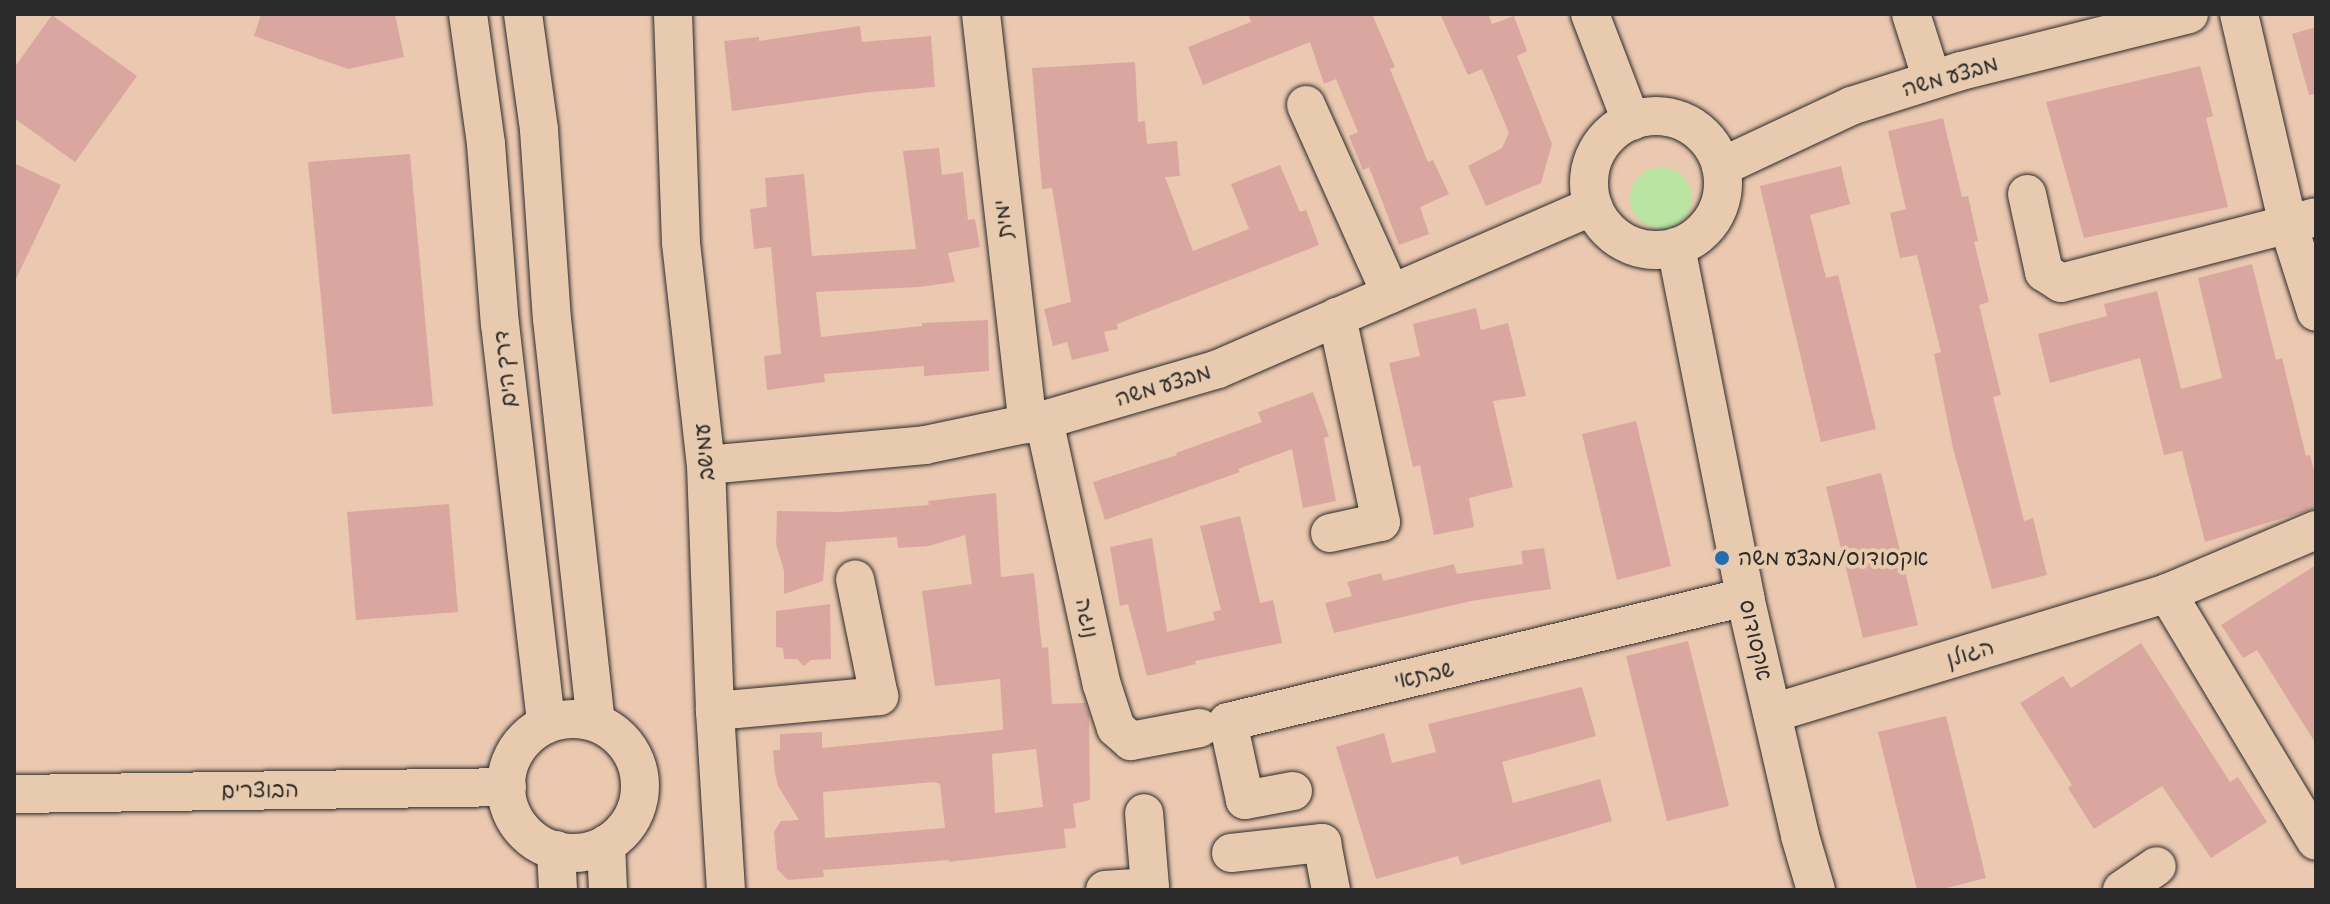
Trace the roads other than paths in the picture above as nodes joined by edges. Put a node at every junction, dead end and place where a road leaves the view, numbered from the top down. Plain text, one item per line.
1 (468, 14) edge
2 (523, 14) edge
3 (673, 14) edge
4 (981, 14) edge
5 (1590, 14) edge
6 (1911, 14) edge
7 (2189, 14) edge
8 (2239, 14) edge
9 (1932, 80) junction
10 (1306, 105) dead end
11 (1631, 121) junction
12 (1721, 167) junction
13 (2027, 194) dead end
14 (1593, 206) junction
15 (2302, 221) edge
16 (1676, 247) junction
17 (1391, 294) junction
18 (2316, 312) edge
19 (1337, 317) junction
20 (1036, 422) junction
21 (706, 465) junction
22 (2316, 530) edge
23 (1330, 533) dead end
24 (855, 579) dead end
25 (2167, 593) junction
26 (1745, 597) junction
27 (715, 711) junction
28 (1773, 713) junction
29 (596, 722) junction
30 (546, 724) junction
31 (1200, 728) dead end
32 (507, 787) junction
33 (1293, 791) dead end
34 (14, 794) edge
35 (1144, 813) dead end
36 (2316, 841) edge
37 (606, 844) junction
38 (556, 850) junction
39 (1231, 853) dead end
40 (2157, 866) dead end
41 (558, 890) edge
42 (608, 890) edge
43 (726, 890) edge
44 (1105, 890) edge
45 (1331, 890) edge
46 (1816, 890) edge
47 (2122, 890) edge

1 - 30 street, דרך הים
2 - 29 street
3 - 21 street, עמישב
4 - 20 street, ימית
5 - 11 street
6 - 9 street
7 - 9 street, מבצע משה
8 - 15 street
9 - 12 street, מבצע משה
10 - 17 street
11 - 12 street
11 - 14 street
12 - 16 street
13 - 15 street
14 - 16 street
14 - 17 street, מבצע משה
15 - 18 street
16 - 26 street, אקסודוס
17 - 19 street, מבצע משה
19 - 20 street, מבצע משה
19 - 23 street
20 - 21 street, מבצע משה
20 - 31 street, נוגה
21 - 27 street, עמישב
22 - 25 street, הגולן
24 - 27 street
25 - 28 street, הגולן
25 - 36 street
26 - 28 street, אקסודוס
26 - 33 street, שבתאי
27 - 43 street, עמישב
28 - 46 street, אקסודוס
29 - 30 street
29 - 37 street
30 - 32 street
32 - 34 street, הבוצרים
32 - 38 street
35 - 44 street
37 - 38 street
37 - 42 street
38 - 41 street
39 - 45 street
40 - 47 street

